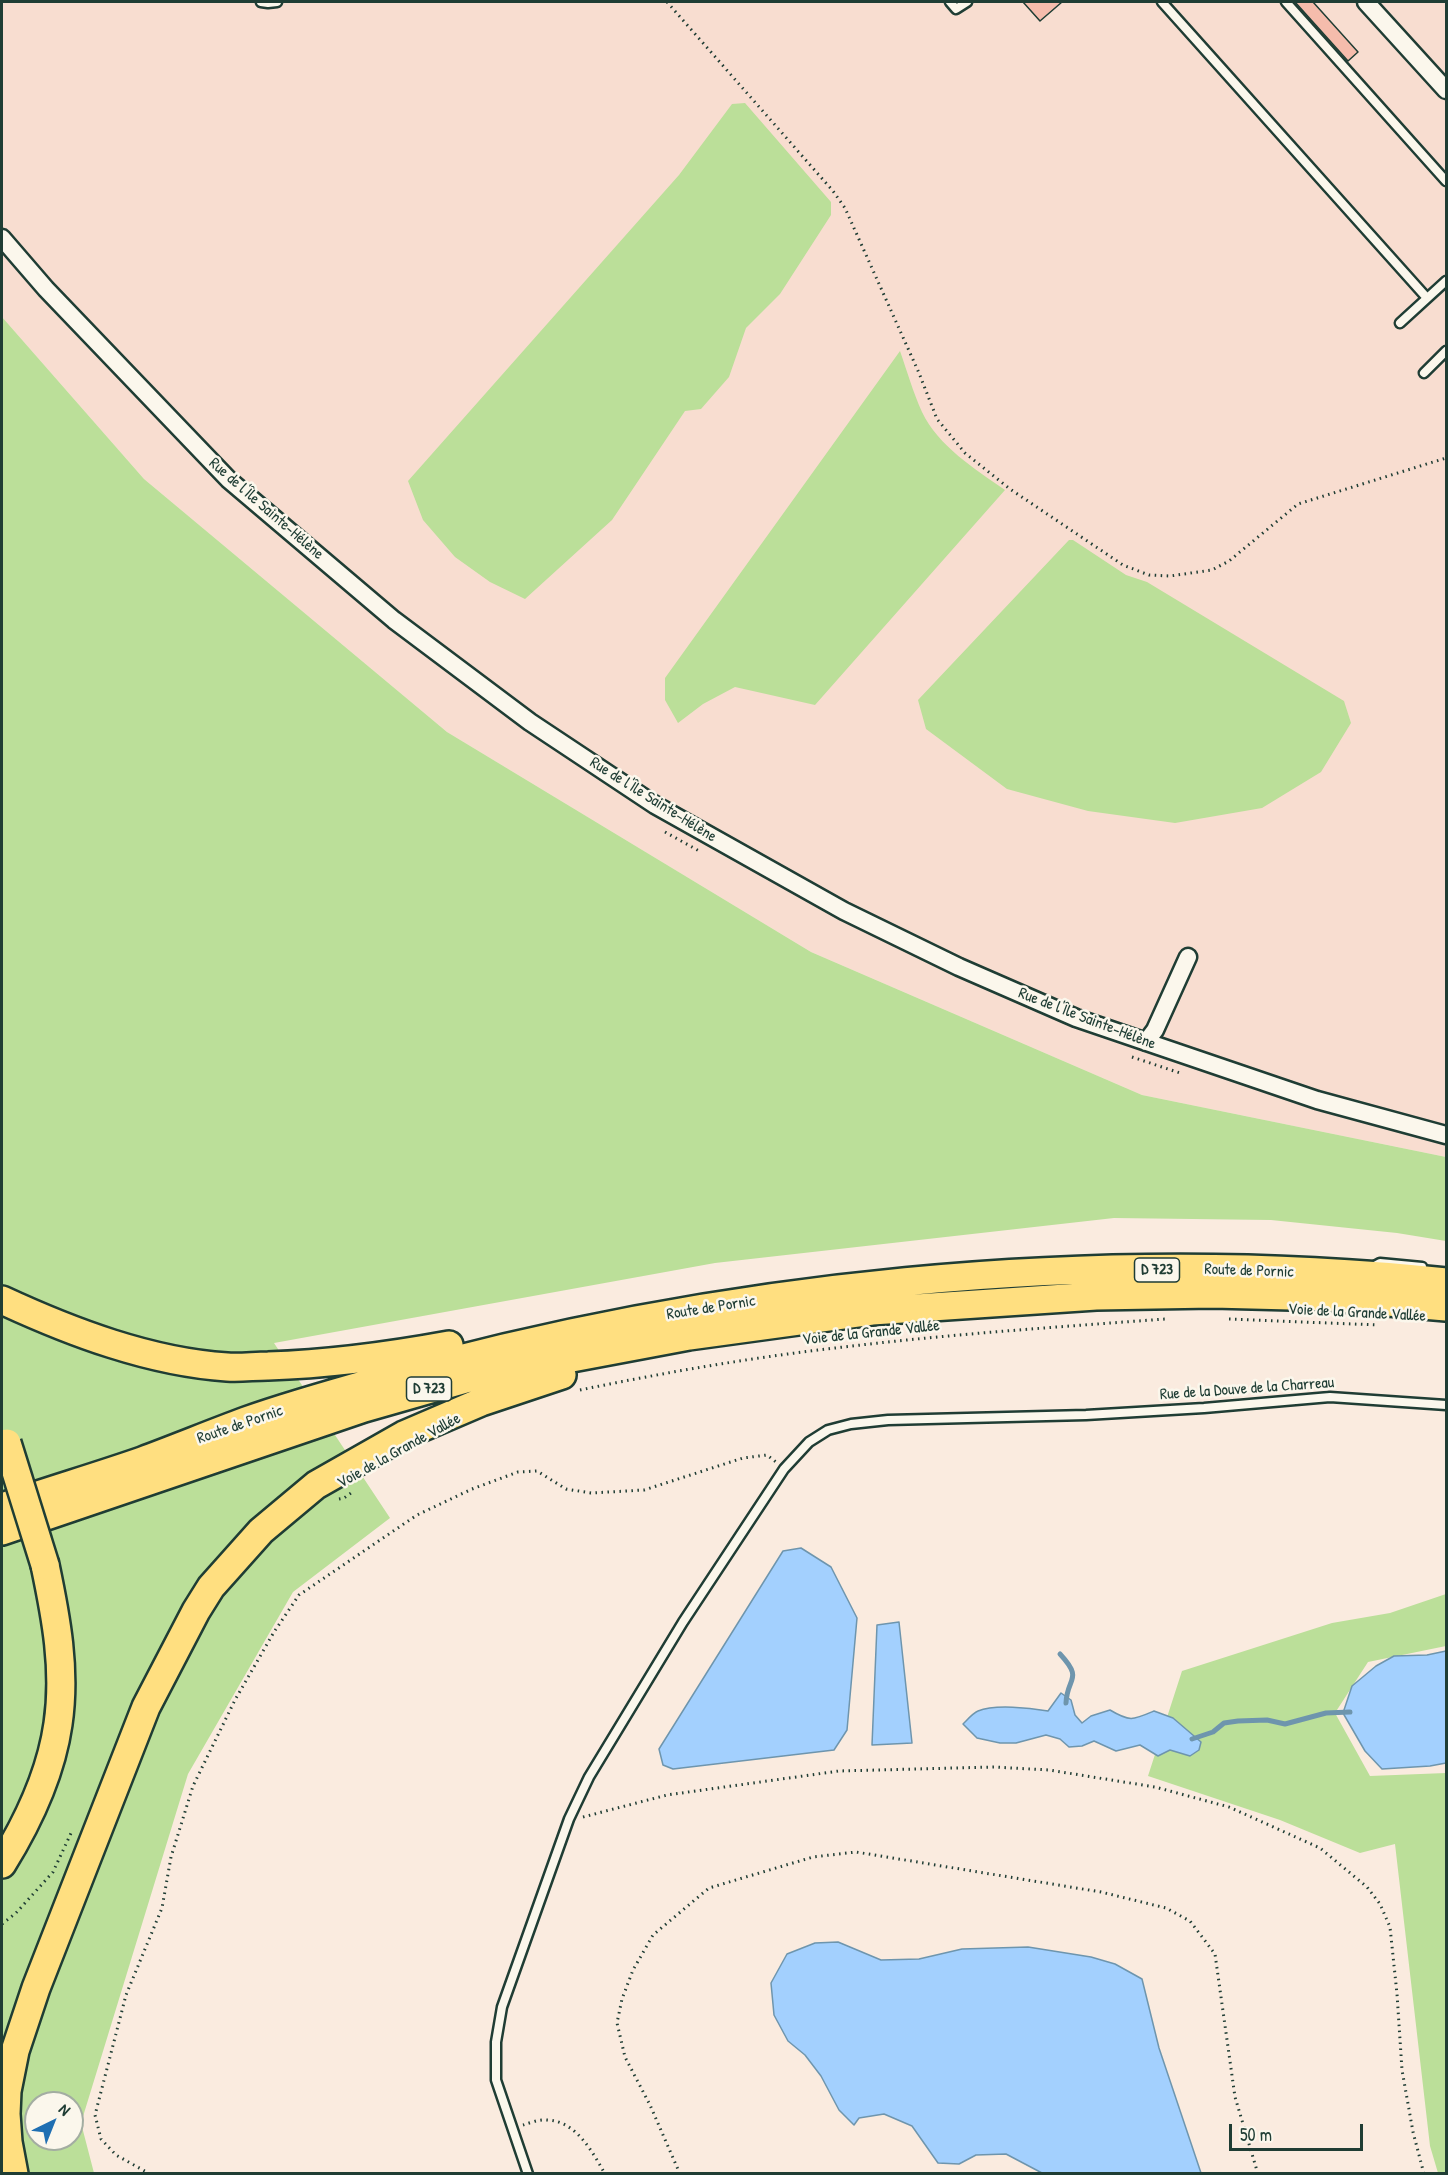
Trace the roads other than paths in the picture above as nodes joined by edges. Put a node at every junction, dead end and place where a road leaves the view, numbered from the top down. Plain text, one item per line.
1 (261, 2) edge
2 (277, 2) edge
3 (950, 2) edge
4 (967, 2) edge
5 (1162, 2) edge
6 (1286, 2) edge
7 (1366, 2) edge
8 (1446, 90) edge
9 (1446, 181) edge
10 (2, 238) edge
11 (1446, 281) edge
12 (1427, 298) junction
13 (1400, 323) dead end
14 (1446, 351) edge
15 (1424, 372) dead end
16 (1188, 957) dead end
17 (1146, 1042) junction
18 (1446, 1135) edge
19 (1439, 1275) edge
20 (2, 1300) edge
21 (1446, 1307) edge
22 (689, 1336) junction
23 (513, 1345) junction
24 (1446, 1405) edge
25 (248, 1421) junction
26 (4, 1436) edge
27 (2, 1494) edge
28 (2, 1507) edge
29 (2, 1532) edge
30 (2, 1864) edge
31 (14, 2174) edge
32 (528, 2174) edge

1 - 2 lane
3 - 4 lane
5 - 12 lane
6 - 9 lane
7 - 8 street
10 - 17 street, Rue de l'Île Sainte-Hélène
11 - 12 lane
12 - 13 lane
14 - 15 lane
16 - 17 street
17 - 18 street, Rue de l'Île Sainte-Hélène
19 - 23 highway, Route de Pornic / D 723
20 - 23 highway
21 - 22 highway, Route de Pornic / D 723
22 - 29 highway, Route de Pornic / D 723
22 - 31 highway
23 - 25 highway, Route de Pornic / D 723
24 - 32 lane, Rue de la Douve de la Charreau
25 - 27 highway, D 723
25 - 28 highway, Route de Pornic / D 723
26 - 30 highway, bridge

